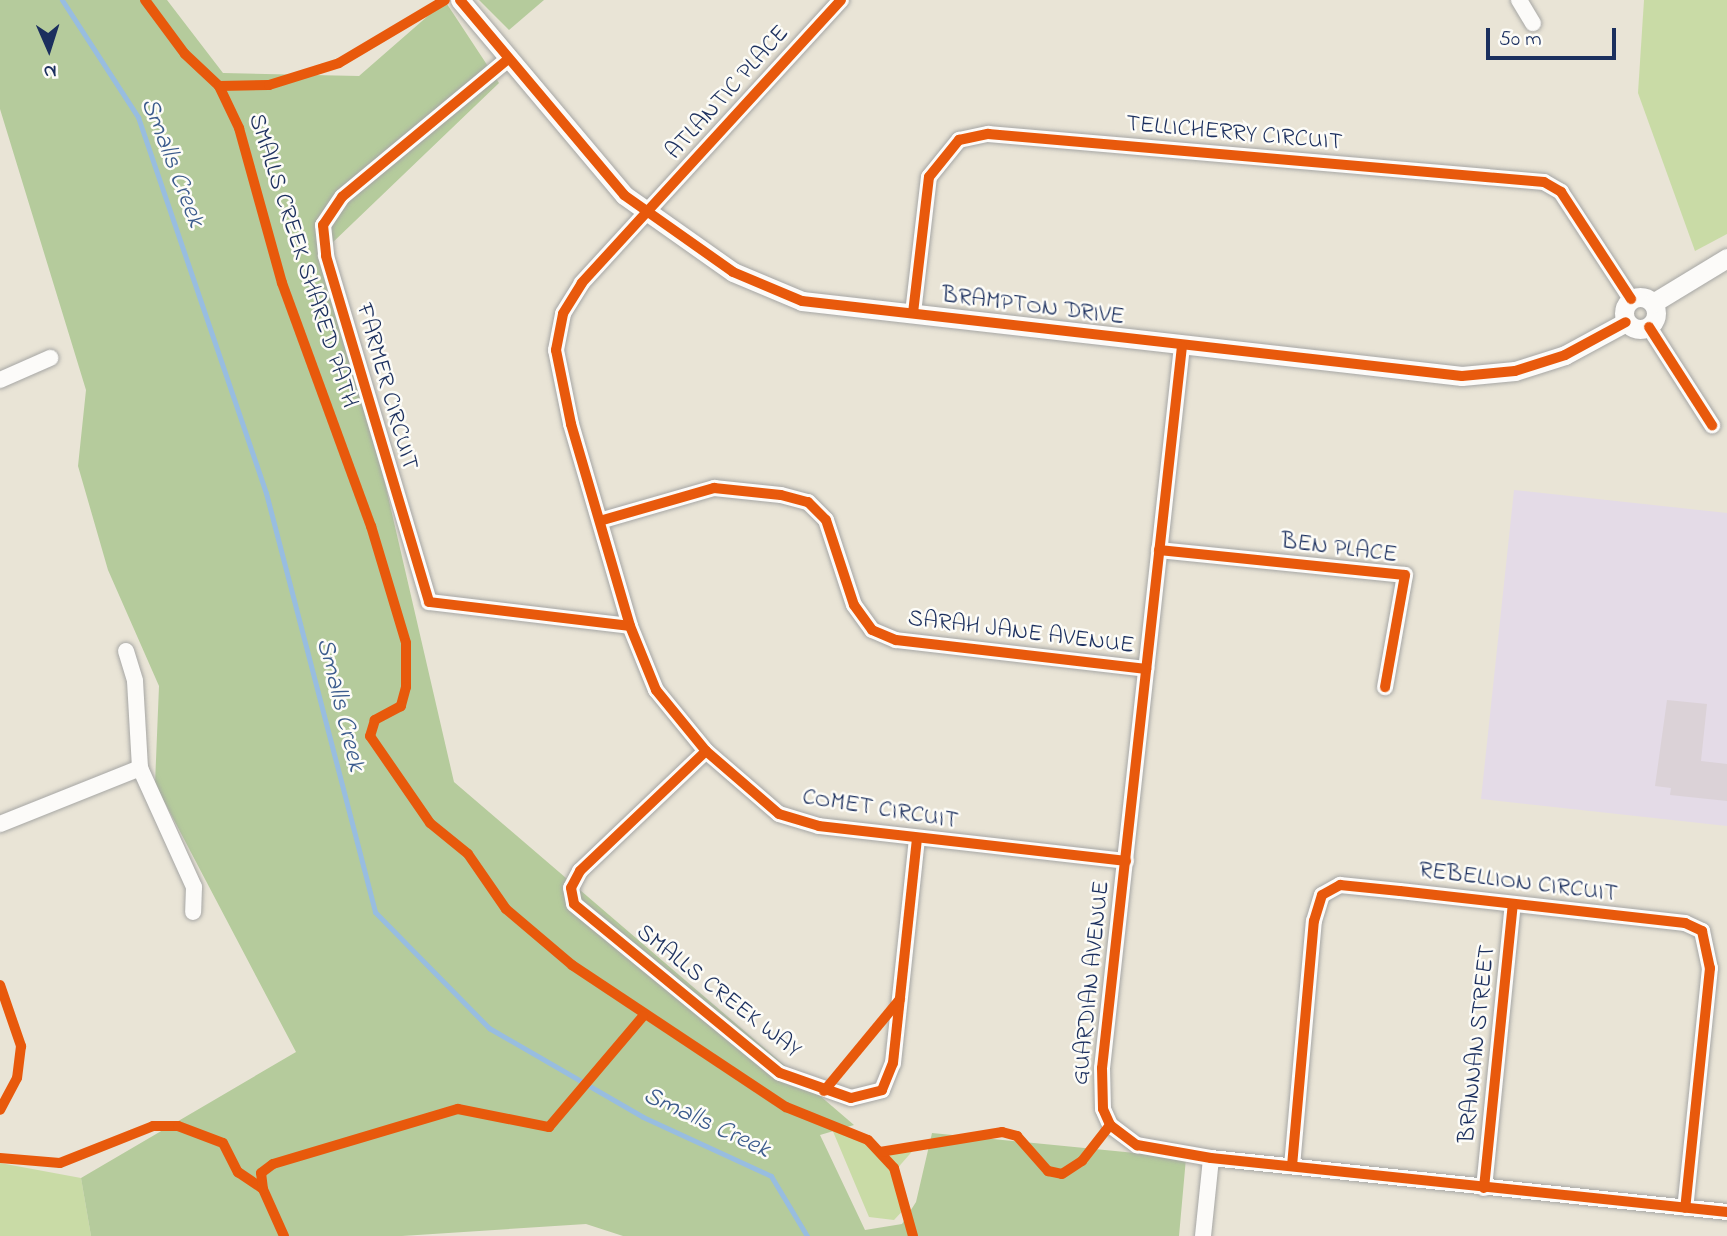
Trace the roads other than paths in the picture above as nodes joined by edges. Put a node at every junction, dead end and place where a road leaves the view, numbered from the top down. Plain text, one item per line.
1 (460, 0) edge
2 (1519, 0) edge
3 (831, 3) edge
4 (1533, 23) dead end
5 (507, 60) junction
6 (646, 214) junction
7 (1727, 258) edge
8 (1631, 299) junction
9 (1653, 303) junction
10 (913, 313) junction
11 (1626, 322) junction
12 (1649, 327) junction
13 (1182, 346) junction
14 (50, 358) dead end
15 (0, 380) edge
16 (1712, 425) dead end
17 (603, 520) junction
18 (1159, 550) junction
19 (630, 626) junction
20 (126, 651) dead end
21 (1146, 669) junction
22 (1385, 687) dead end
23 (706, 751) junction
24 (140, 768) junction
25 (0, 824) edge
26 (917, 839) junction
27 (1126, 860) junction
28 (1513, 904) junction
29 (193, 912) dead end
30 (1211, 1157) junction
31 (1292, 1166) junction
32 (1484, 1188) junction
33 (1685, 1208) junction
34 (1727, 1212) edge
35 (1203, 1236) edge

1 - 5 street, BRAMPTON DRIVE
2 - 4 street
3 - 6 street, ATLANTIC PLACE
5 - 6 street, BRAMPTON DRIVE
5 - 19 street, FARMER CIRCUIT
6 - 10 street, BRAMPTON DRIVE
6 - 17 street, COMET CIRCUIT
7 - 9 street
8 - 9 street
8 - 10 street, TELLICHERRY CIRCUIT
8 - 11 street
9 - 12 street
10 - 13 street, BRAMPTON DRIVE
11 - 12 street
11 - 13 street, BRAMPTON DRIVE
12 - 16 street
13 - 18 street, GUARDIAN AVENUE
14 - 15 street
17 - 19 street, COMET CIRCUIT
17 - 21 street, SARAH JANE AVENUE
18 - 21 street, GUARDIAN AVENUE
18 - 22 street, BEN PLACE
19 - 23 street, COMET CIRCUIT
20 - 24 street
21 - 27 street, GUARDIAN AVENUE
23 - 26 street, COMET CIRCUIT
23 - 26 street, SMALLS CREEK WAY
24 - 25 street
24 - 29 street
26 - 27 street, COMET CIRCUIT
27 - 30 street, GUARDIAN AVENUE
28 - 31 street, REBELLION CIRCUIT
28 - 32 street, BRANNAN STREET
28 - 33 street, REBELLION CIRCUIT
30 - 31 street, GUARDIAN AVENUE
30 - 35 street
31 - 32 street, GUARDIAN AVENUE
32 - 33 street, GUARDIAN AVENUE
33 - 34 street, GUARDIAN AVENUE

